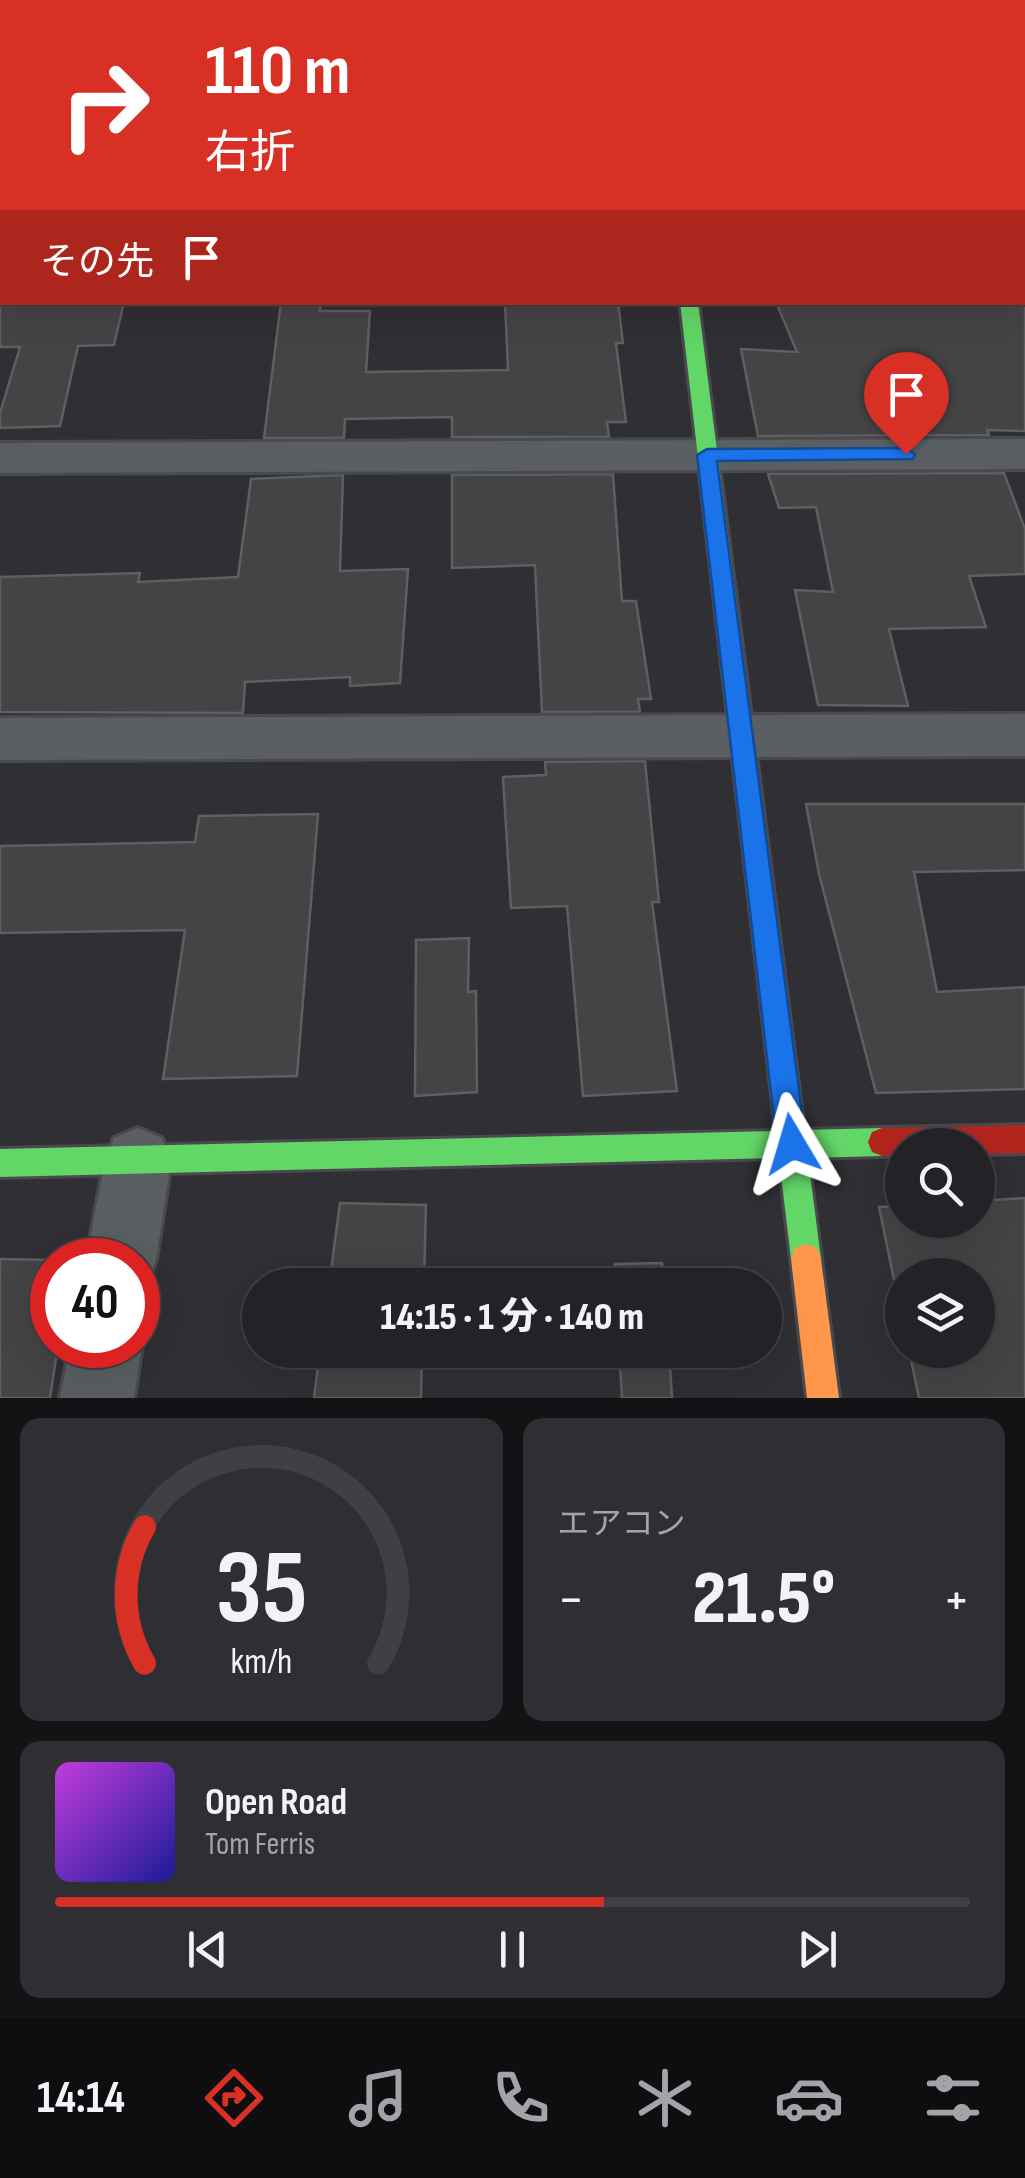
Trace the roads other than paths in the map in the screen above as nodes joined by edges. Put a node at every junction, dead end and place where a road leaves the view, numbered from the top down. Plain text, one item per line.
1 (688, 305) edge
2 (1025, 454) edge
3 (707, 455) junction
4 (0, 458) edge
5 (1025, 735) edge
6 (742, 737) junction
7 (0, 740) edge
8 (1025, 1138) edge
9 (792, 1144) junction
10 (138, 1161) junction
11 (0, 1163) edge
12 (125, 1238) edge
13 (102, 1368) edge
14 (97, 1398) edge
15 (822, 1398) edge

1 - 3 street
2 - 3 street
3 - 4 street
3 - 6 street
5 - 6 street
6 - 7 street
6 - 9 street
8 - 9 street
9 - 10 street
9 - 15 street
10 - 11 street
10 - 12 street
13 - 14 street

